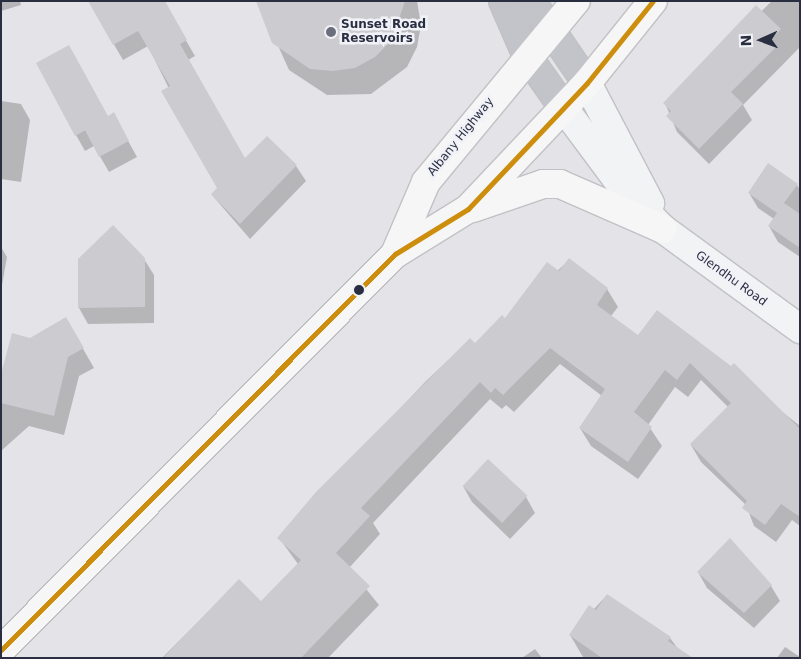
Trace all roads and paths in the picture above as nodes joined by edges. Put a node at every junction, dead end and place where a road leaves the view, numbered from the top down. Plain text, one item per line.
1 (503, 1) edge
2 (531, 1) edge
3 (576, 1) edge
4 (653, 1) edge
5 (550, 30) junction
6 (527, 56) junction
7 (587, 83) junction
8 (563, 106) junction
9 (468, 210) junction
10 (663, 229) junction
11 (395, 254) junction
12 (800, 329) edge
13 (1, 650) edge

1 - 6 main road
2 - 5 main road
3 - 5 main road, Albany Highway
4 - 7 main road, Albany Highway
5 - 6 main road, Albany Highway
5 - 7 main road
6 - 8 main road
6 - 11 main road, Albany Highway
7 - 8 main road, Albany Highway
7 - 10 street, Glendhu Road
8 - 9 main road, Albany Highway
8 - 10 street, Glendhu Road
9 - 10 main road
9 - 11 main road, Albany Highway
10 - 12 street, Glendhu Road
11 - 13 main road, Albany Highway

